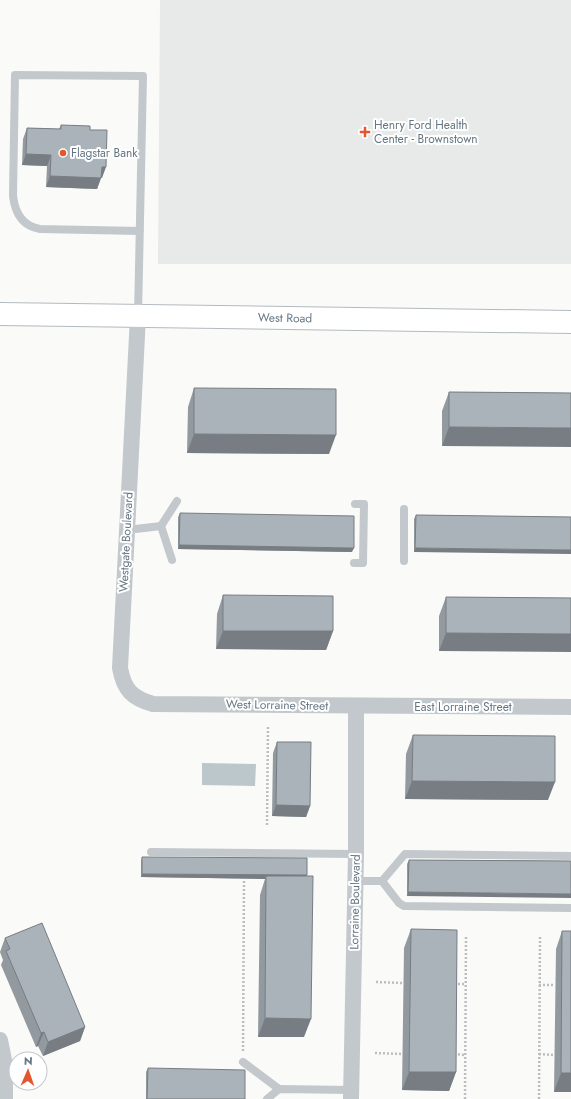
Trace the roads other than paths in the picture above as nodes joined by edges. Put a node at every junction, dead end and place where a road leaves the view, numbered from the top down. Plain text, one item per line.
1 (140, 231) junction
2 (0, 314) edge
3 (138, 316) junction
4 (571, 322) edge
5 (177, 501) dead end
6 (354, 504) dead end
7 (404, 509) dead end
8 (161, 526) junction
9 (127, 530) junction
10 (172, 560) dead end
11 (404, 560) dead end
12 (354, 563) dead end
13 (199, 704) joint
14 (356, 706) junction
15 (571, 707) edge
16 (151, 852) dead end
17 (356, 854) junction
18 (571, 856) edge
19 (355, 881) junction
20 (382, 881) junction
21 (571, 908) edge
22 (0, 1040) edge
23 (243, 1062) dead end
24 (280, 1089) junction
25 (351, 1094) edge
26 (5, 1099) edge
27 (267, 1099) edge

1 - 1 lane
1 - 3 lane
2 - 3 main road, West Road
3 - 4 main road, West Road
3 - 9 street, Westgate Boulevard
5 - 8 lane
6 - 12 lane
7 - 11 lane
8 - 9 lane
8 - 10 lane
9 - 13 street, Westgate Boulevard
13 - 14 street, West Lorraine Street
14 - 15 street, East Lorraine Street
14 - 17 street, Lorraine Boulevard
16 - 17 lane
17 - 19 street, Lorraine Boulevard
18 - 20 lane
19 - 20 lane
19 - 25 street, Lorraine Boulevard
20 - 21 lane
22 - 26 street
23 - 24 lane
24 - 25 lane
24 - 27 lane

